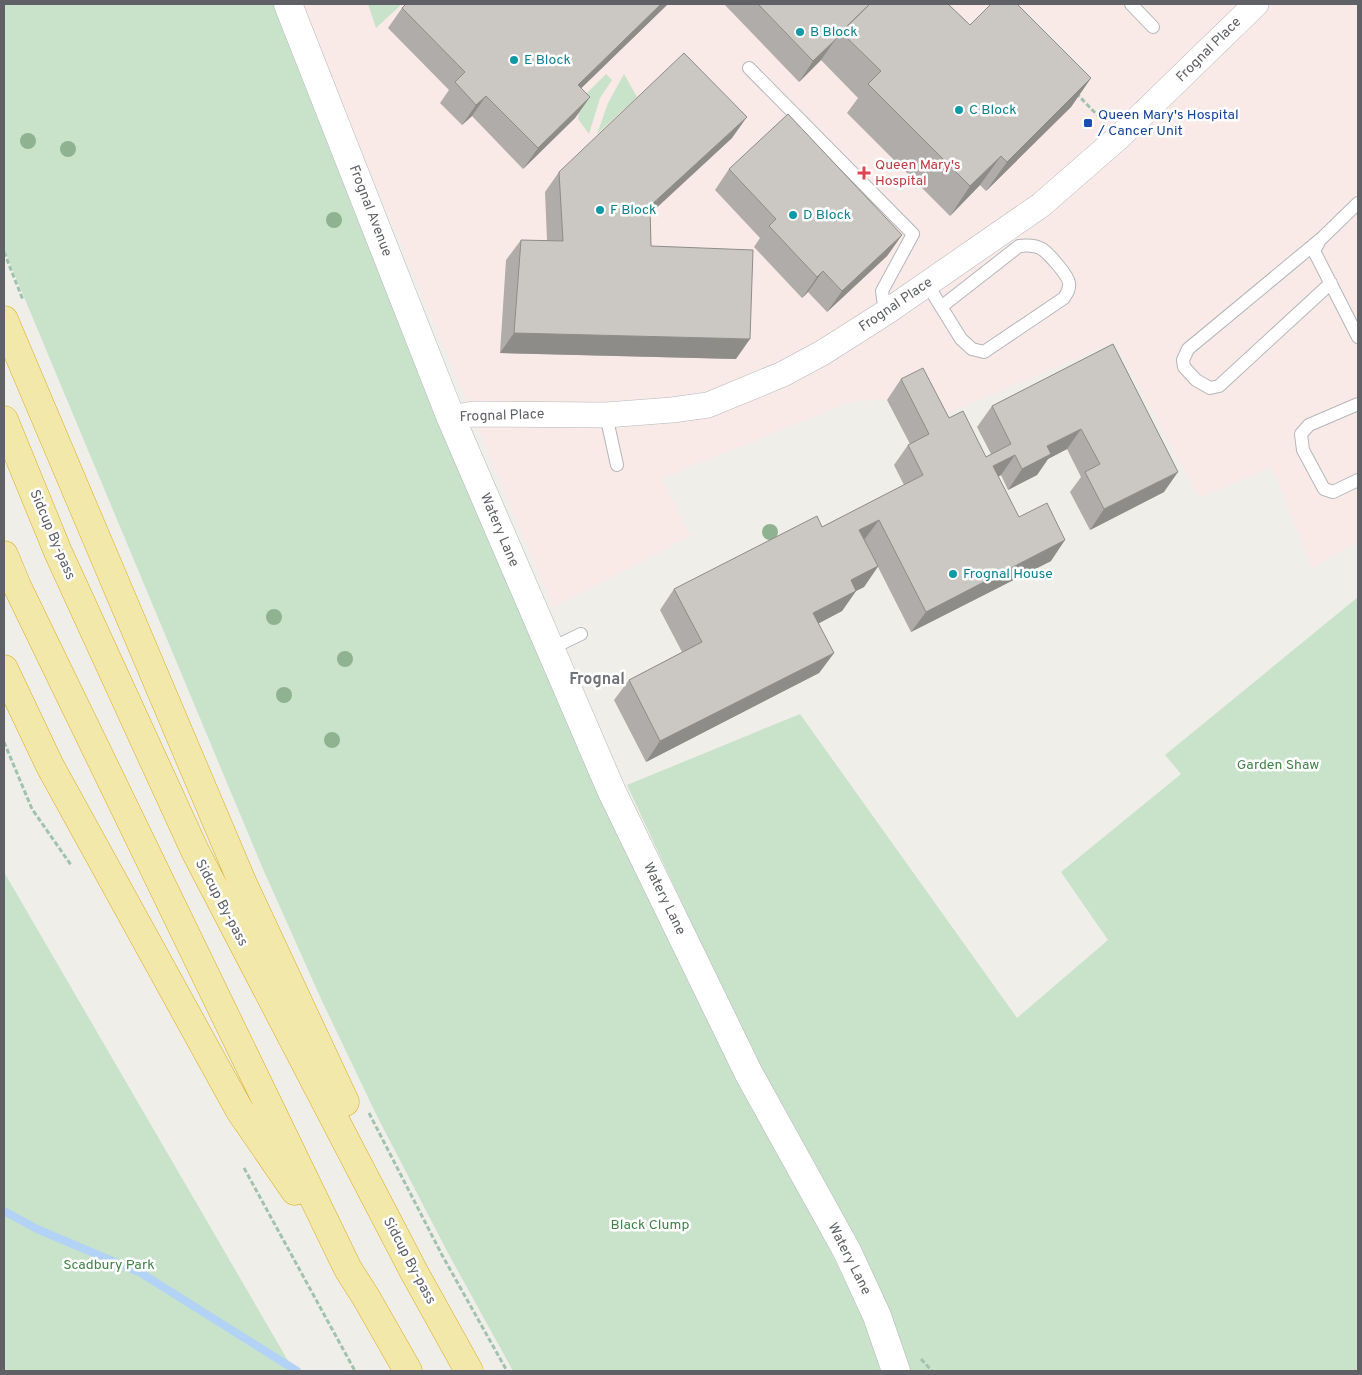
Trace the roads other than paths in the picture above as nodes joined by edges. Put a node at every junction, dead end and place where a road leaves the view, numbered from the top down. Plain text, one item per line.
1 (290, 4) edge
2 (1131, 4) edge
3 (1256, 4) edge
4 (1153, 27) dead end
5 (749, 68) dead end
6 (1358, 203) edge
7 (1322, 238) junction
8 (1331, 283) junction
9 (927, 284) junction
10 (941, 307) junction
11 (885, 313) junction
12 (4, 320) edge
13 (1358, 337) edge
14 (1358, 404) edge
15 (606, 415) junction
16 (451, 418) junction
17 (4, 420) edge
18 (618, 465) dead end
19 (1358, 480) edge
20 (4, 555) edge
21 (581, 634) dead end
22 (550, 649) junction
23 (4, 669) edge
24 (348, 1269) junction
25 (414, 1272) junction
26 (408, 1371) edge
27 (469, 1371) edge
28 (896, 1371) edge

1 - 16 street, Frognal Avenue
2 - 4 lane
3 - 9 street, Frognal Place
5 - 11 lane
6 - 7 lane
7 - 8 lane
7 - 8 lane
8 - 13 lane
9 - 10 lane
9 - 11 street, Frognal Place
10 - 10 lane
11 - 15 street, Frognal Place
12 - 25 highway
14 - 19 lane
15 - 16 street, Frognal Place
15 - 18 lane
16 - 22 street, Watery Lane
17 - 25 highway, Sidcup By-pass
20 - 24 highway
21 - 22 lane
22 - 28 street, Watery Lane
23 - 24 highway
24 - 26 highway
25 - 27 highway, Sidcup By-pass

